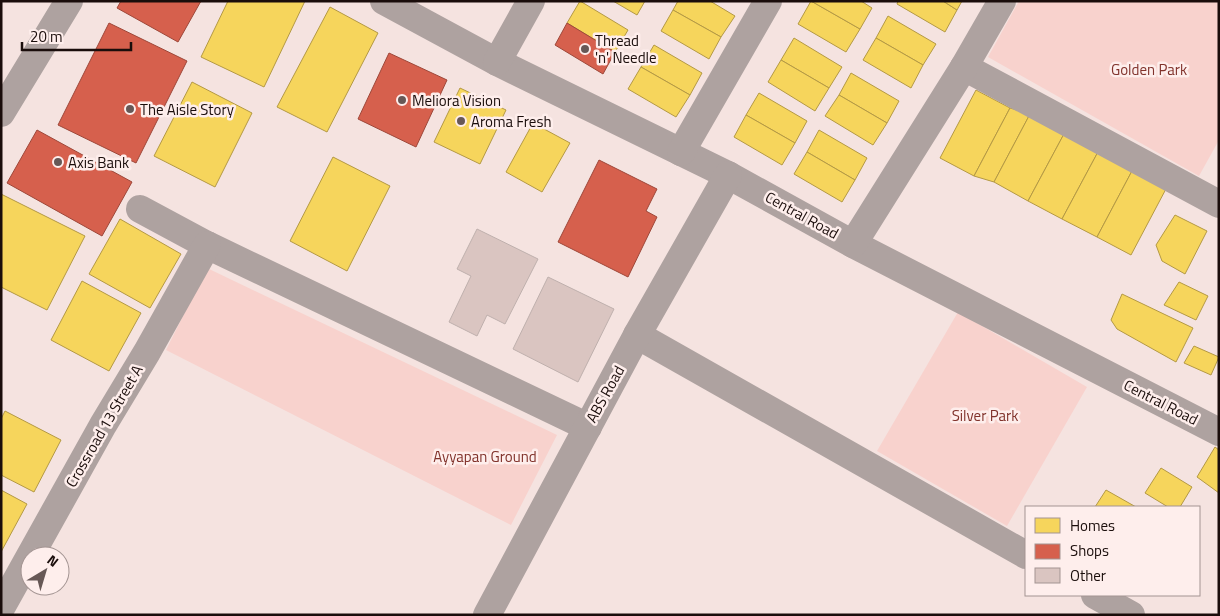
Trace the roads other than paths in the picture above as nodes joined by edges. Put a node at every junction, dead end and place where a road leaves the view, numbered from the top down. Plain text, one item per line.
1 (68, 1) edge
2 (384, 1) edge
3 (531, 1) edge
4 (768, 1) edge
5 (1002, 1) edge
6 (496, 62) junction
7 (964, 67) junction
8 (1, 113) edge
9 (681, 152) junction
10 (728, 175) junction
11 (1219, 204) edge
12 (140, 209) dead end
13 (853, 244) junction
14 (207, 245) junction
15 (638, 335) junction
16 (588, 427) junction
17 (1219, 432) edge
18 (1025, 555) edge
19 (1098, 596) edge
20 (1, 608) edge
21 (487, 615) edge
22 (1131, 615) edge

1 - 8 street
2 - 6 street, Central Road
3 - 6 street
4 - 9 street
5 - 7 street
6 - 9 street, Central Road
7 - 11 street
7 - 13 street
9 - 10 street, Central Road
10 - 13 street, Central Road
10 - 15 street, ABS Road
12 - 14 street
13 - 17 street, Central Road
14 - 16 street
14 - 20 street, Crossroad 13 Street A
15 - 16 street, ABS Road
15 - 18 street
16 - 21 street, ABS Road
19 - 22 street

